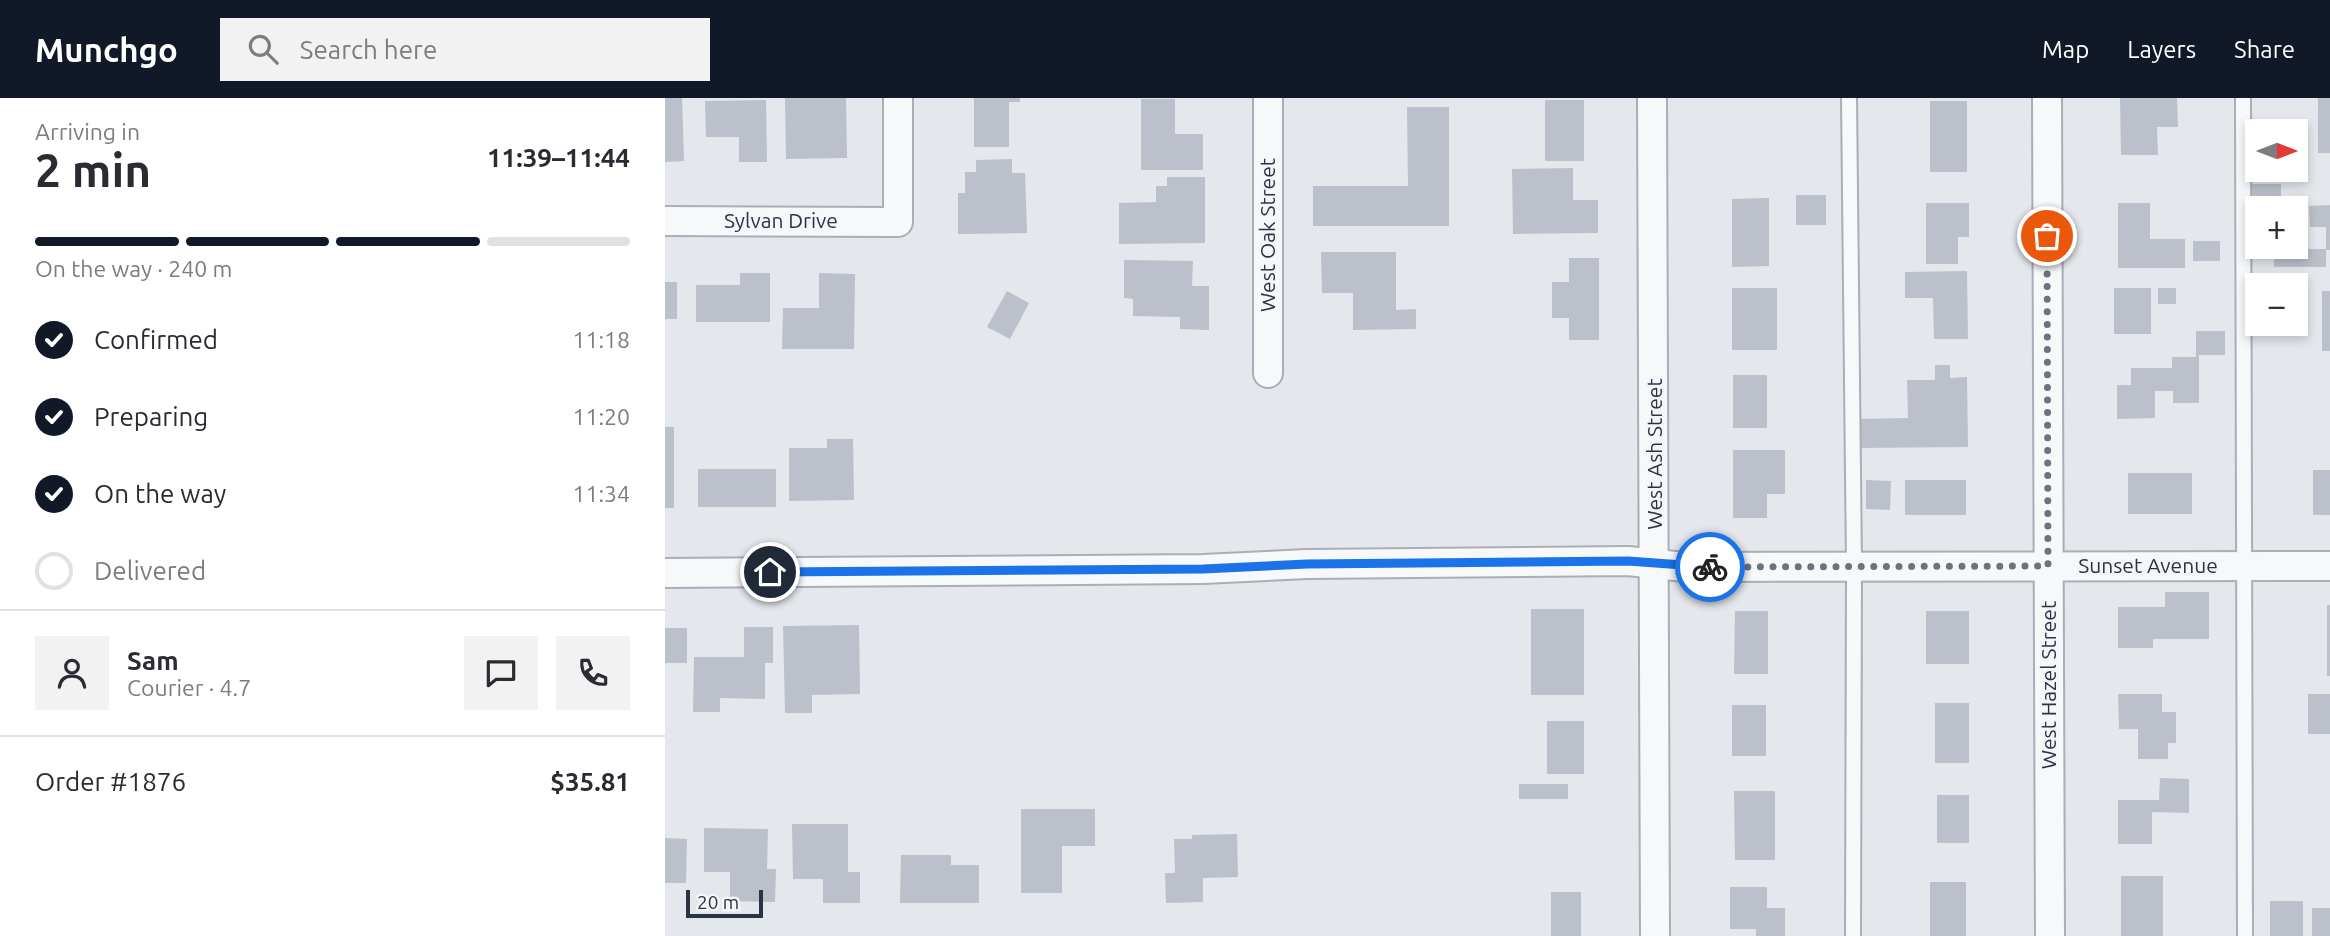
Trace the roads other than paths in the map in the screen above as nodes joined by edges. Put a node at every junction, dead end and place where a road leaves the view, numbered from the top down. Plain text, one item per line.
1 (898, 98) edge
2 (1268, 98) edge
3 (1652, 98) edge
4 (1849, 98) edge
5 (2047, 98) edge
6 (2243, 98) edge
7 (665, 221) edge
8 (1268, 373) dead end
9 (1655, 565) junction
10 (2048, 566) junction
11 (2246, 566) junction
12 (2330, 566) edge
13 (1854, 567) junction
14 (665, 573) edge
15 (1655, 936) edge
16 (1853, 936) edge
17 (2050, 936) edge
18 (2245, 936) edge

1 - 7 street, Sylvan Drive
2 - 8 street, West Oak Street
3 - 9 street, West Ash Street
4 - 13 lane
5 - 10 street, West Hazel Street
6 - 11 lane
9 - 13 street, Sunset Avenue
9 - 14 street, Sunset Avenue
9 - 15 street, West Ash Street
10 - 11 street, Sunset Avenue
10 - 13 street, Sunset Avenue
10 - 17 street, West Hazel Street
11 - 12 street, Sunset Avenue
11 - 18 lane
13 - 16 lane

